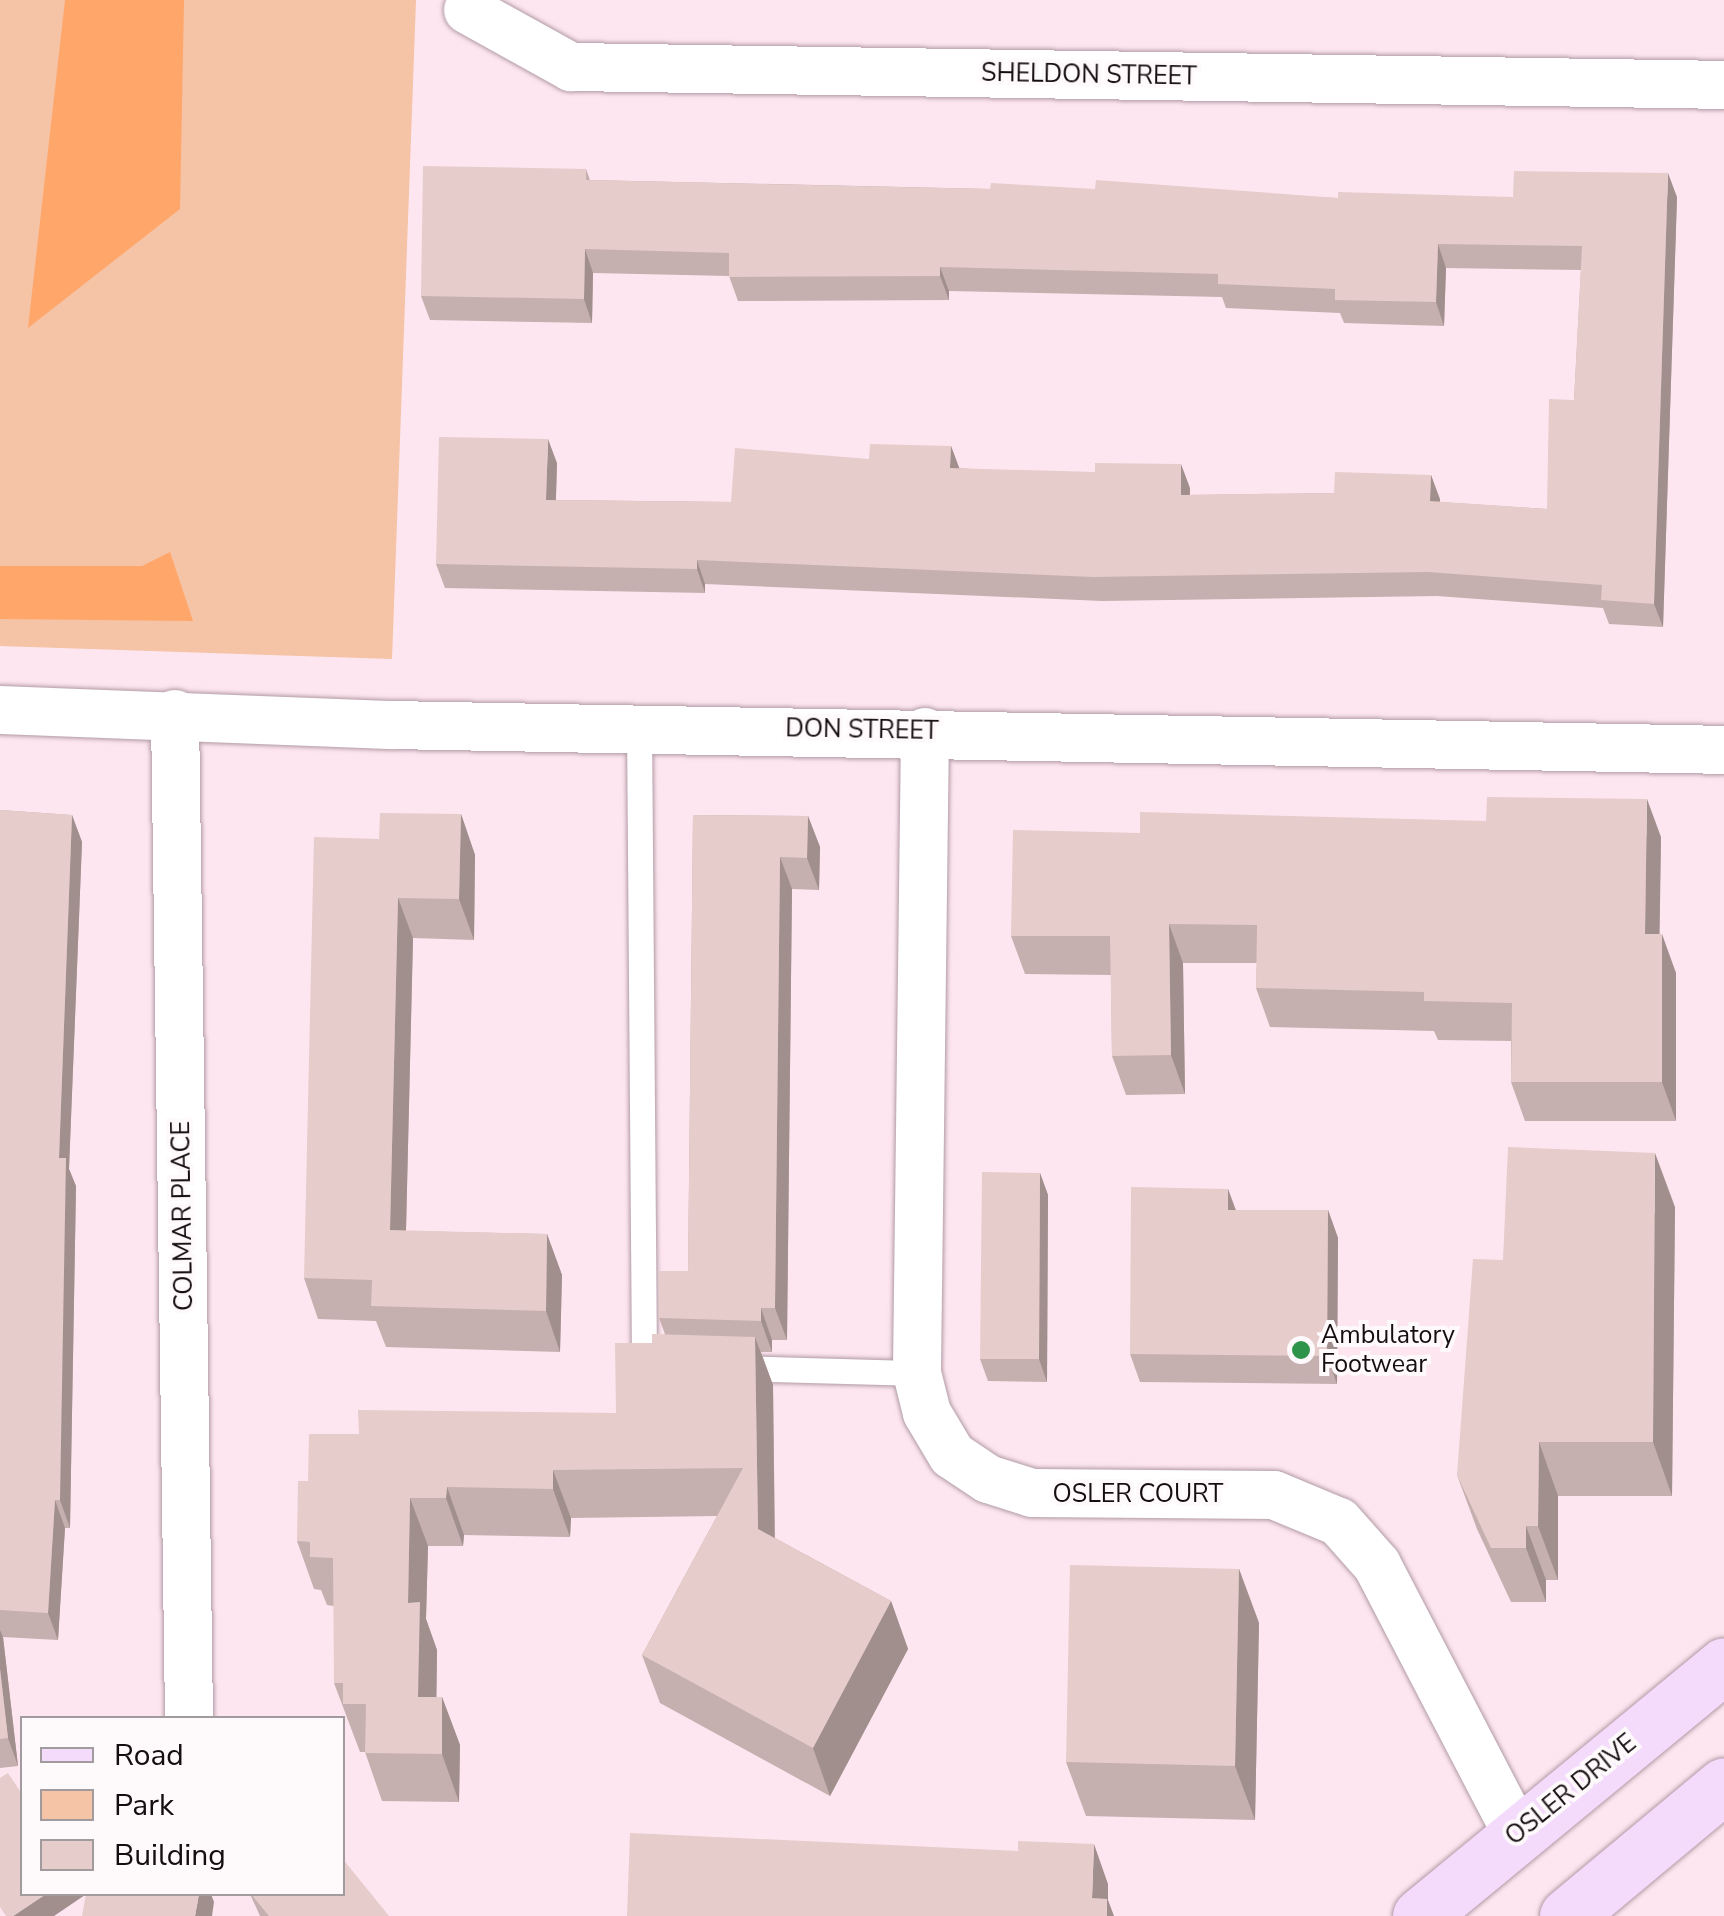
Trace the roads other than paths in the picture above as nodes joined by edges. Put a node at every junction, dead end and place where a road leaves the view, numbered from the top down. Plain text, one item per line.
1 (468, 10) dead end
2 (1724, 85) edge
3 (0, 710) edge
4 (175, 714) junction
5 (639, 725) junction
6 (925, 732) junction
7 (1724, 750) edge
8 (916, 1373) junction
9 (1724, 1666) edge
10 (189, 1716) edge
11 (1724, 1785) edge
12 (1517, 1834) junction
13 (1420, 1916) edge
14 (1568, 1916) edge

1 - 2 street, SHELDON STREET
3 - 4 street, DON STREET
4 - 5 street, DON STREET
4 - 10 street, COLMAR PLACE
5 - 6 street, DON STREET
5 - 8 lane
6 - 7 street, DON STREET
6 - 8 street, OSLER COURT
8 - 12 street, OSLER COURT
9 - 12 main road, OSLER DRIVE
11 - 14 main road
12 - 13 main road, OSLER DRIVE

